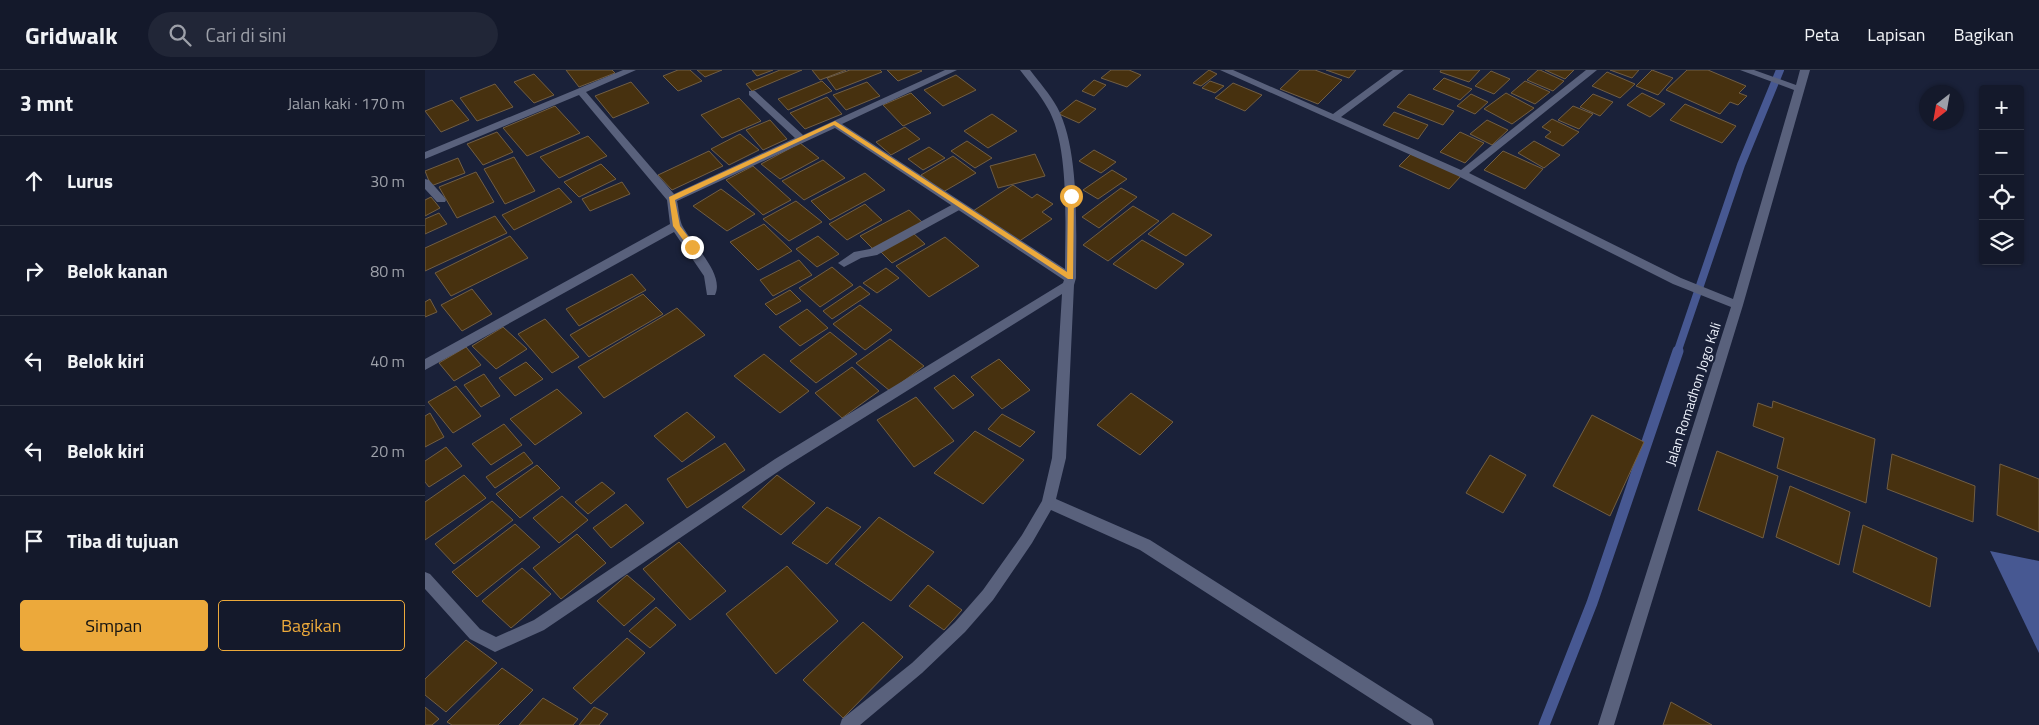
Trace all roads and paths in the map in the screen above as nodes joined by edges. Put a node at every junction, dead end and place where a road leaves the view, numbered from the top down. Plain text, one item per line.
1 (631, 70) edge
2 (952, 70) edge
3 (1025, 70) edge
4 (1225, 70) edge
5 (1399, 70) edge
6 (1592, 70) edge
7 (1745, 70) edge
8 (1805, 70) edge
9 (1799, 89) junction
10 (580, 91) junction
11 (752, 93) dead end
12 (1334, 118) junction
13 (835, 123) junction
14 (801, 138) junction
15 (425, 156) edge
16 (1462, 174) junction
17 (425, 182) edge
18 (672, 199) junction
19 (441, 200) dead end
20 (959, 205) junction
21 (676, 226) junction
22 (844, 263) dead end
23 (1069, 281) junction
24 (711, 292) dead end
25 (1737, 305) junction
26 (425, 366) edge
27 (1048, 502) junction
28 (425, 578) edge
29 (847, 725) edge
30 (1426, 725) edge
31 (1606, 725) edge

1 - 10 street
2 - 13 street
3 - 23 street
4 - 12 street
5 - 12 street
6 - 16 street
7 - 9 street
8 - 9 street, Jalan Romadhon Jogo Kali
9 - 25 street, Jalan Romadhon Jogo Kali
10 - 15 street
10 - 18 street
11 - 14 street
12 - 16 street
13 - 14 street
13 - 20 street
14 - 18 street
16 - 25 street
17 - 19 street
18 - 21 street
20 - 22 street
20 - 23 street
21 - 24 street
21 - 26 street
23 - 27 street
23 - 28 street
25 - 31 street, Jalan Romadhon Jogo Kali
27 - 29 street
27 - 30 street

